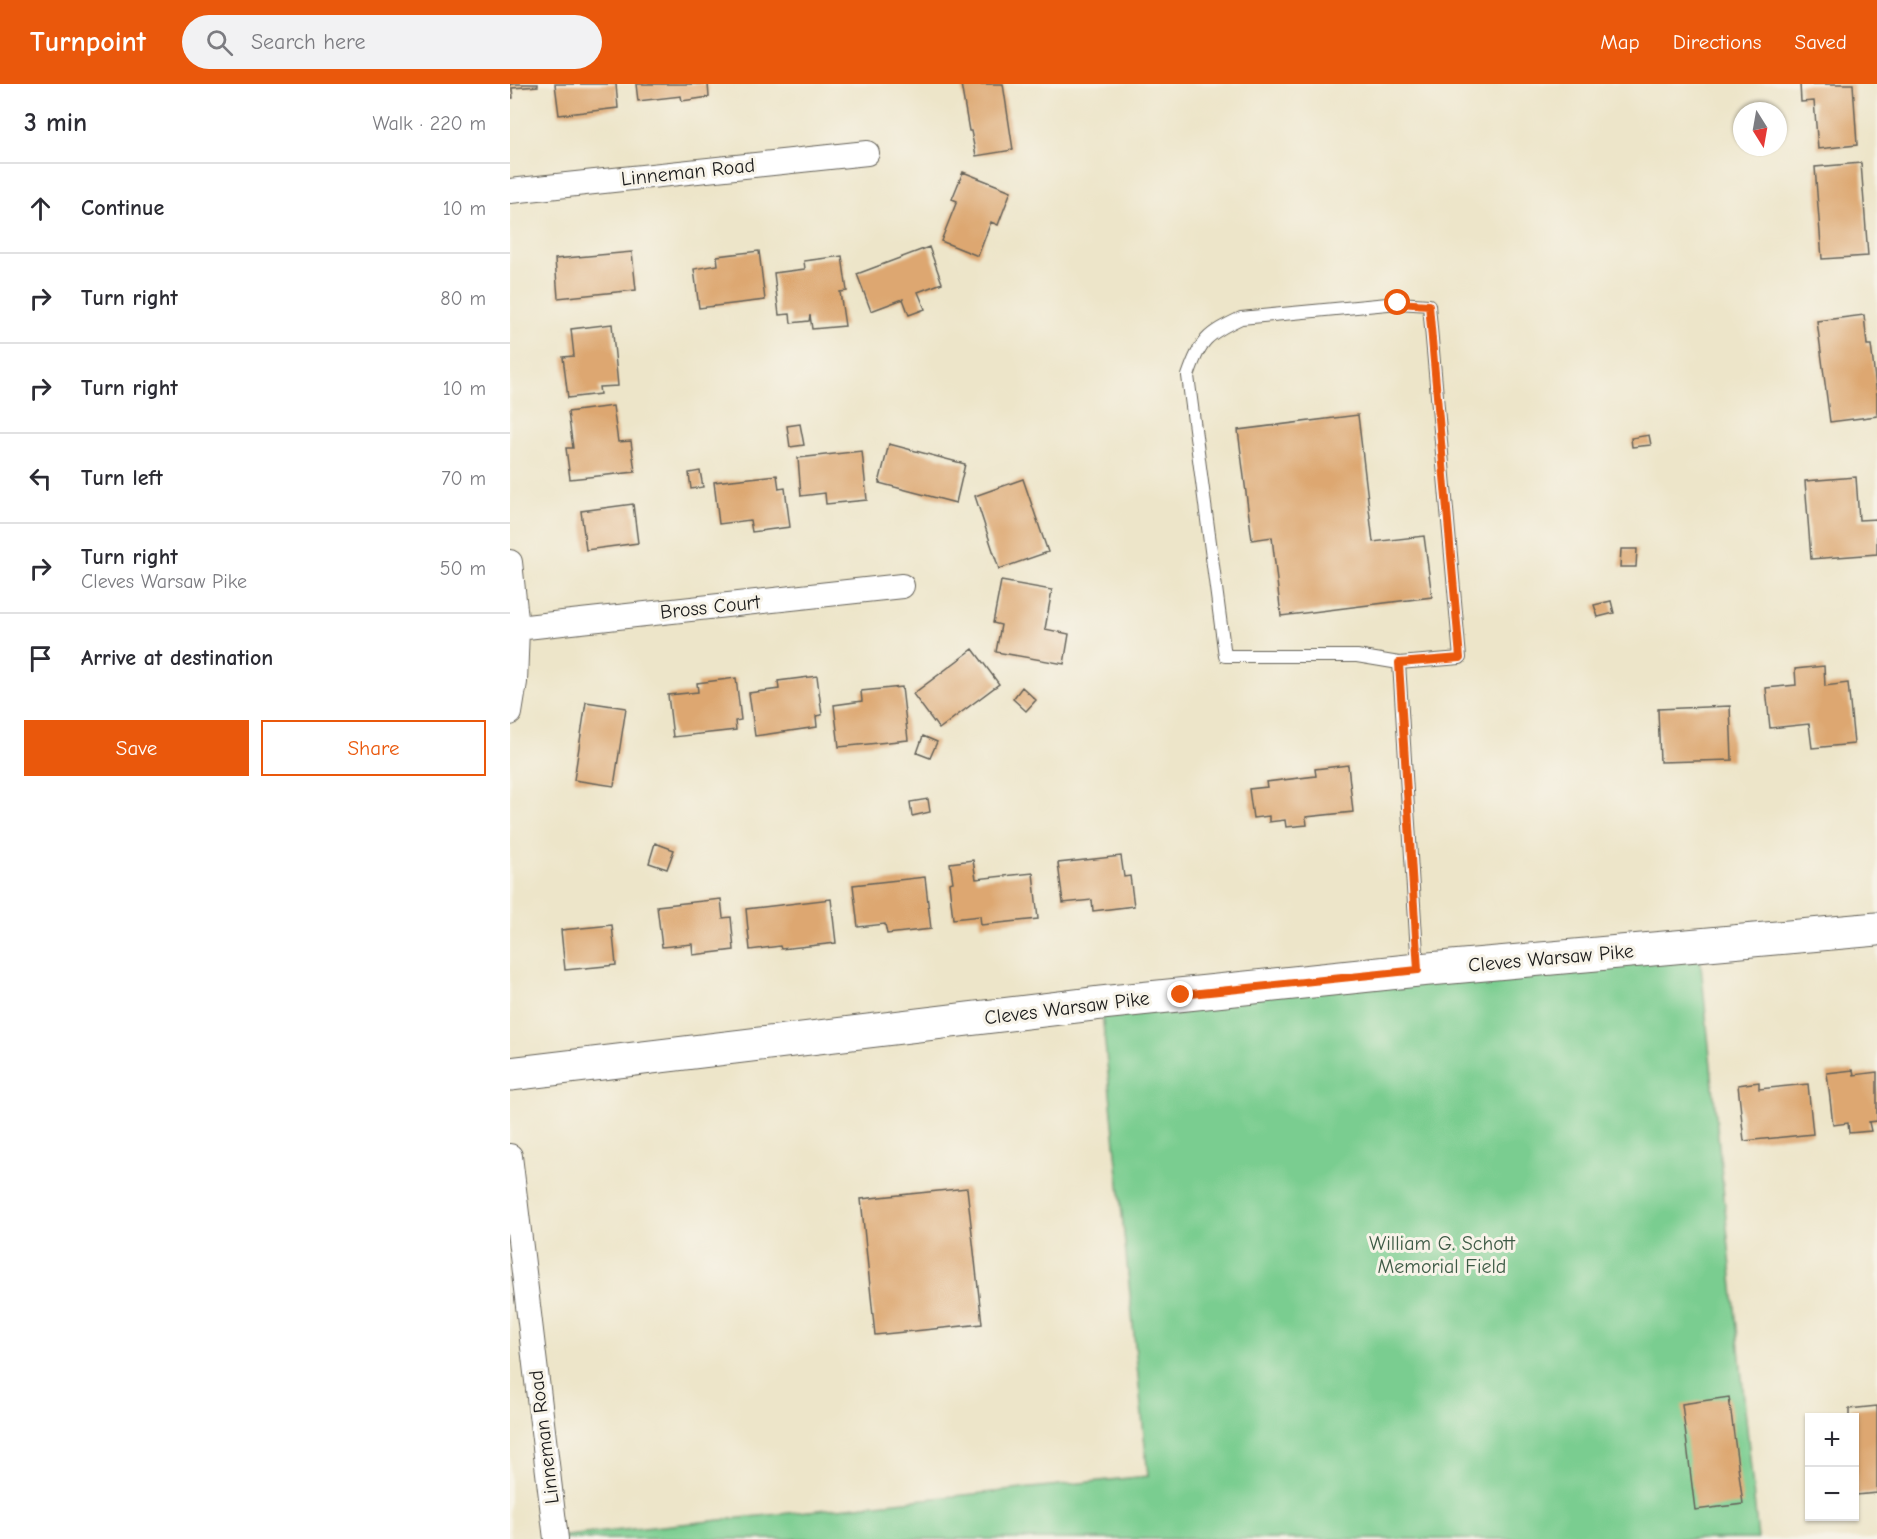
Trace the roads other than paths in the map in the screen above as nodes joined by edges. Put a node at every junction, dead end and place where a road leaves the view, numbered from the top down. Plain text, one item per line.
1 (867, 153) dead end
2 (510, 190) edge
3 (510, 561) edge
4 (903, 586) dead end
5 (517, 628) junction
6 (1399, 663) junction
7 (510, 713) edge
8 (1877, 928) edge
9 (1418, 970) junction
10 (510, 1074) edge
11 (510, 1156) edge
12 (556, 1539) edge

1 - 2 street, Linneman Road
3 - 5 street
4 - 5 street, Bross Court
5 - 7 street
6 - 6 lane
6 - 9 lane
8 - 9 street, Cleves Warsaw Pike
9 - 10 street, Cleves Warsaw Pike
11 - 12 street, Linneman Road

